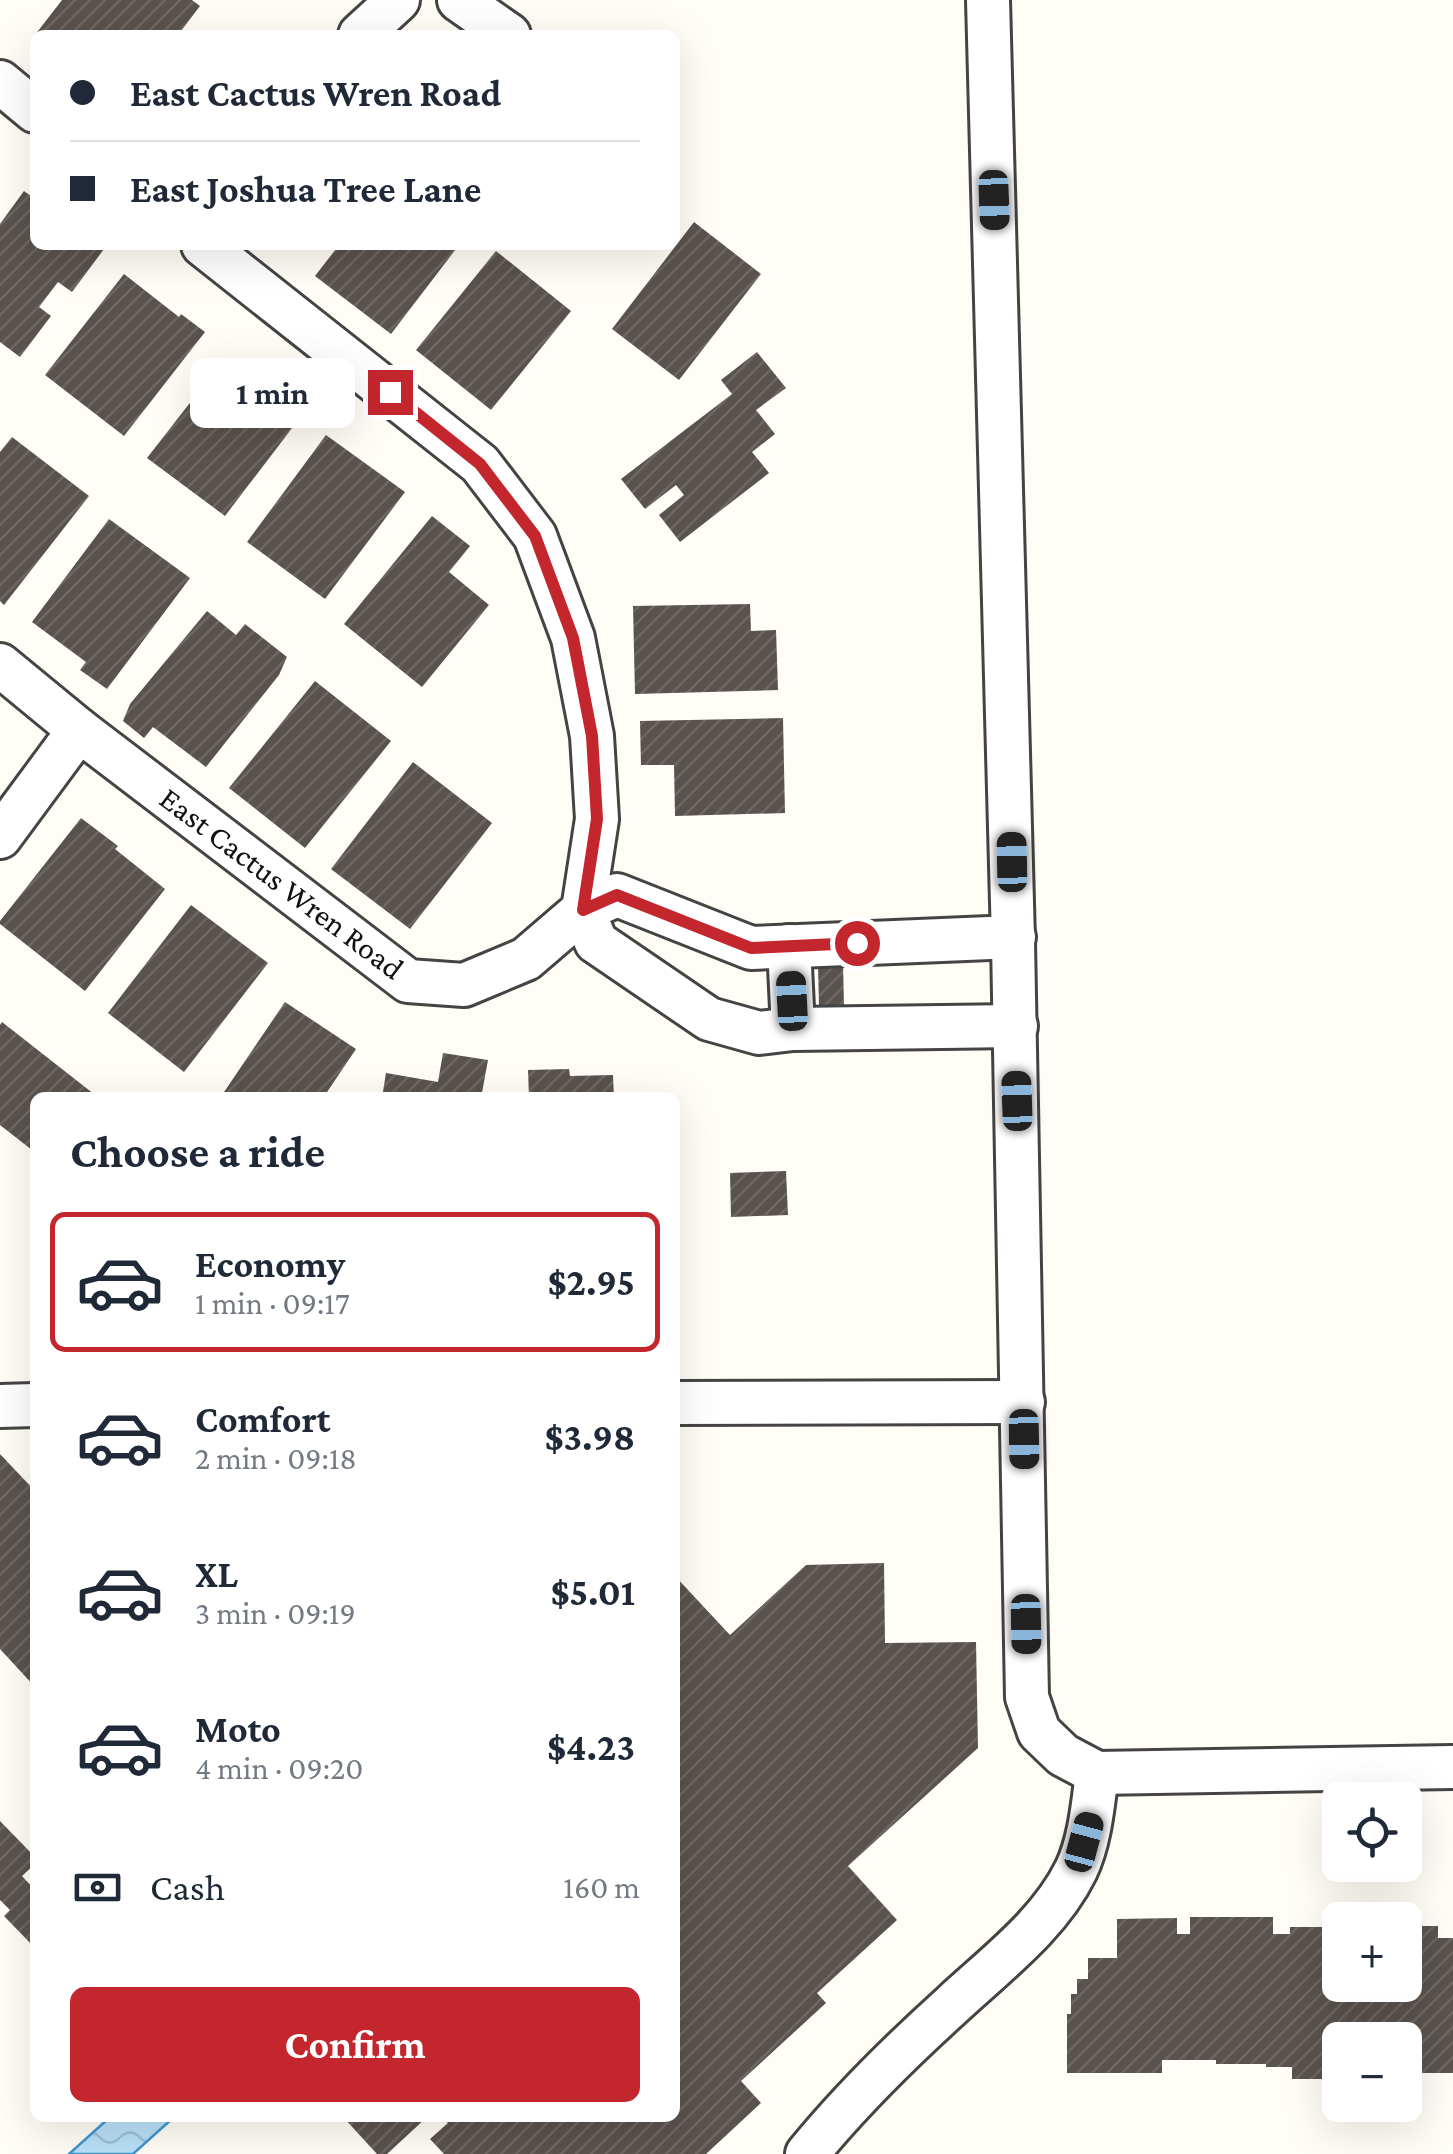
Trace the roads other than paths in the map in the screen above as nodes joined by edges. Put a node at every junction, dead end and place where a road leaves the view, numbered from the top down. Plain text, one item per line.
1 (398, 0) edge
2 (459, 0) edge
3 (988, 0) edge
4 (365, 30) edge
5 (502, 30) edge
6 (0, 82) edge
7 (30, 107) edge
8 (219, 250) edge
9 (249, 259) edge
10 (0, 665) edge
11 (79, 730) junction
12 (0, 837) edge
13 (583, 910) junction
14 (1014, 937) junction
15 (790, 946) junction
16 (1016, 1026) junction
17 (794, 1029) junction
18 (1023, 1402) junction
19 (680, 1403) edge
20 (0, 1406) edge
21 (30, 1406) edge
22 (1453, 1767) edge
23 (1097, 1773) junction
24 (807, 2154) edge

1 - 4 street
2 - 5 street
3 - 14 street
6 - 7 street
8 - 9 street
9 - 13 street
10 - 11 street, East Cactus Wren Road
11 - 12 street
11 - 13 street, East Cactus Wren Road
13 - 15 street, East Cactus Wren Road
13 - 17 street
14 - 15 street, East Cactus Wren Road
14 - 16 street
15 - 17 street
16 - 17 street
16 - 18 street
18 - 19 street
18 - 23 street
20 - 21 street
22 - 23 street
23 - 24 street

